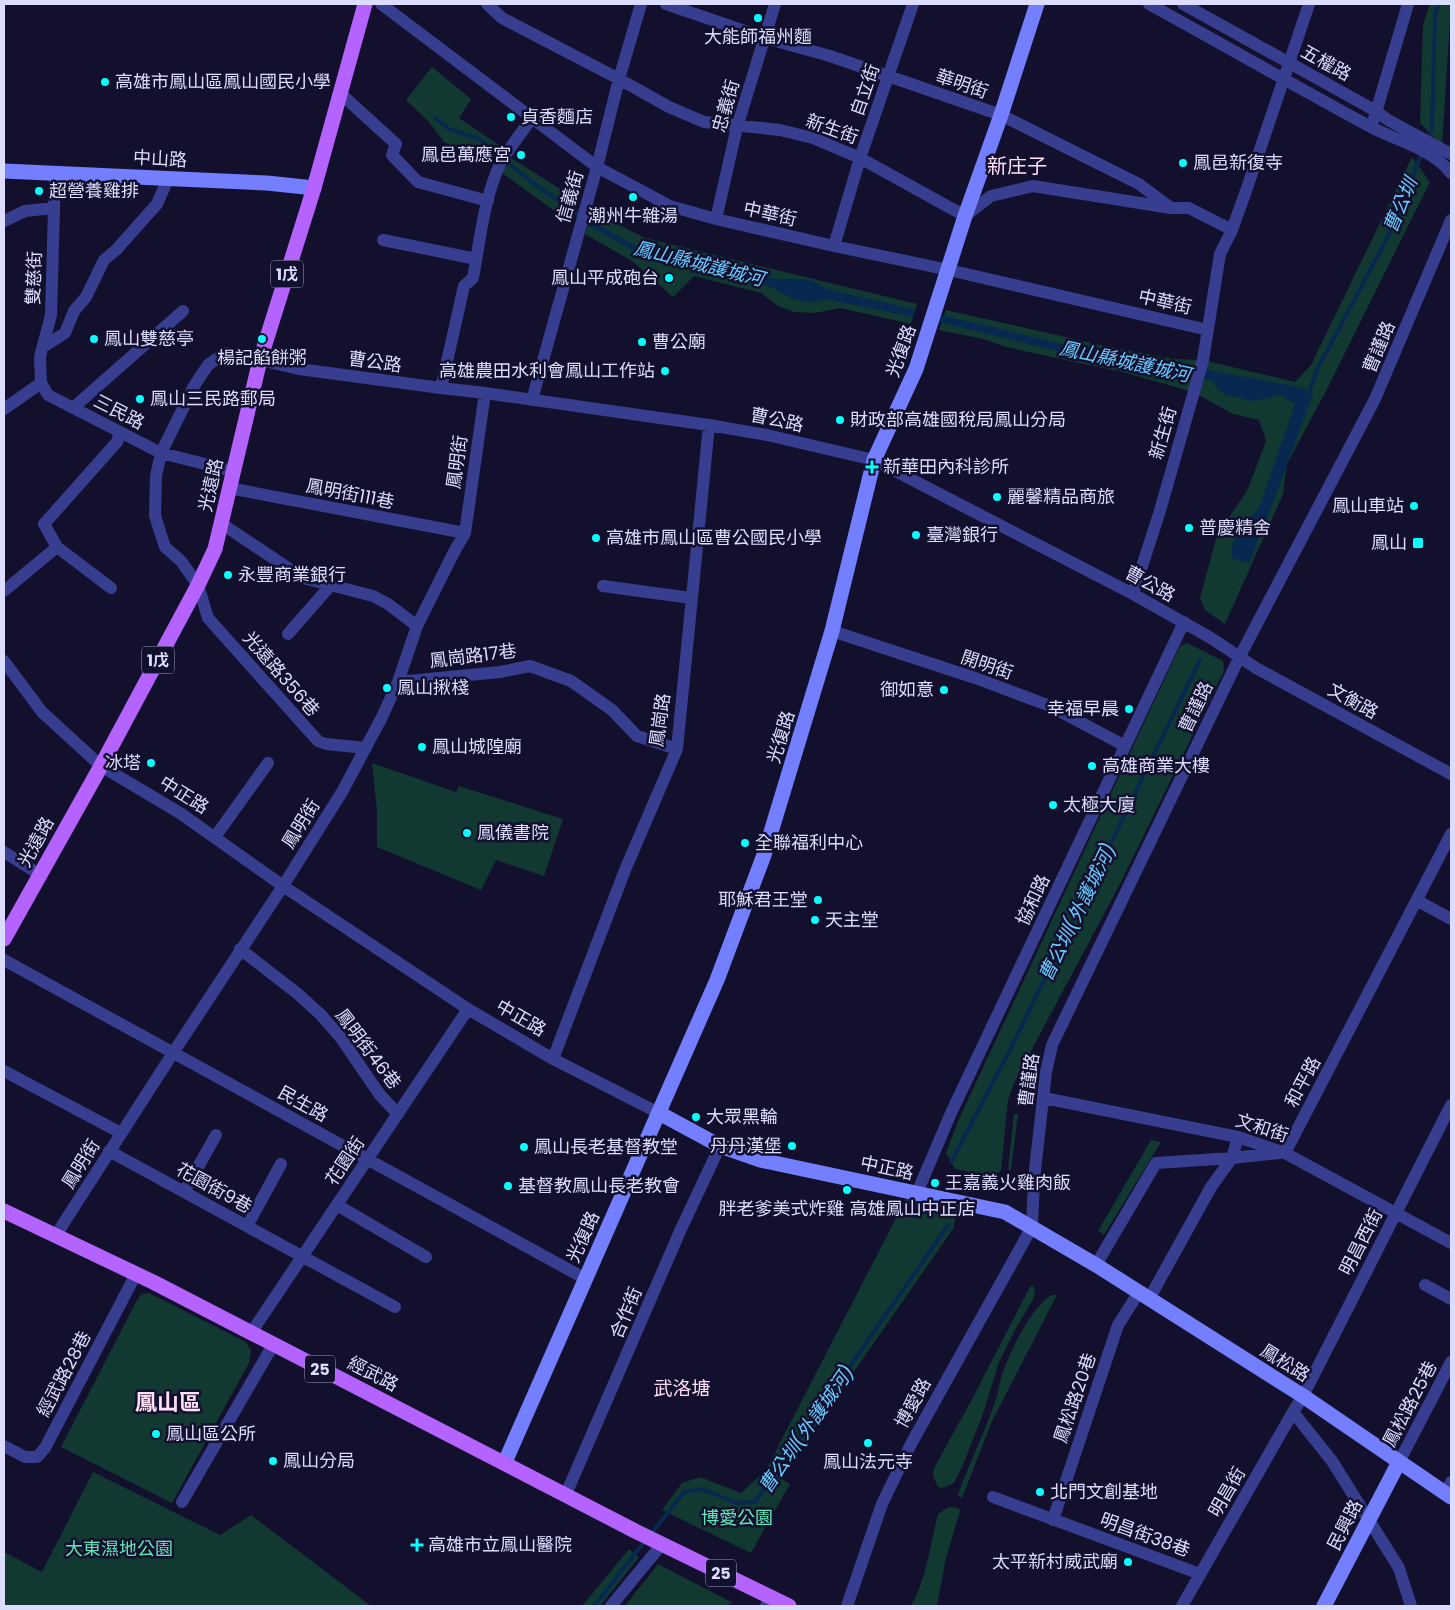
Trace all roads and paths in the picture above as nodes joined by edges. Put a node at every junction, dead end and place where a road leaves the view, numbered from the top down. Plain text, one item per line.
1 (365, 4) edge
2 (381, 4) edge
3 (487, 4) edge
4 (641, 4) edge
5 (666, 4) edge
6 (775, 4) edge
7 (913, 4) edge
8 (1037, 4) edge
9 (1149, 4) edge
10 (1183, 4) edge
11 (1309, 4) edge
12 (1408, 4) edge
13 (765, 38) junction
14 (1289, 62) junction
15 (889, 77) junction
16 (1284, 78) junction
17 (619, 79) junction
18 (340, 92) junction
19 (1376, 111) junction
20 (1001, 116) junction
21 (532, 118) junction
22 (737, 127) junction
23 (1371, 128) junction
24 (1413, 140) junction
25 (1447, 157) edge
26 (860, 158) junction
27 (596, 167) junction
28 (4, 171) edge
29 (55, 174) junction
30 (168, 179) junction
31 (314, 188) junction
32 (488, 201) junction
33 (54, 208) junction
34 (1171, 208) junction
35 (965, 216) junction
36 (716, 219) junction
37 (1451, 220) edge
38 (4, 221) edge
39 (1232, 230) junction
40 (383, 240) dead end
41 (834, 246) junction
42 (476, 259) junction
43 (949, 270) junction
44 (183, 311) dead end
45 (1208, 330) junction
46 (43, 347) junction
47 (260, 360) junction
48 (41, 383) junction
49 (441, 388) junction
50 (485, 393) junction
51 (532, 400) junction
52 (73, 408) junction
53 (4, 409) edge
54 (709, 425) junction
55 (120, 432) junction
56 (161, 454) junction
57 (874, 460) junction
58 (233, 471) junction
59 (229, 488) junction
60 (222, 524) junction
61 (465, 533) junction
62 (57, 547) junction
63 (198, 586) junction
64 (330, 586) junction
65 (603, 586) dead end
66 (111, 588) dead end
67 (4, 591) edge
68 (1133, 594) junction
69 (691, 598) junction
70 (1184, 622) junction
71 (417, 626) junction
72 (832, 631) junction
73 (288, 634) dead end
74 (1240, 656) junction
75 (4, 661) edge
76 (398, 682) junction
77 (1125, 746) junction
78 (366, 748) junction
79 (677, 748) junction
80 (268, 763) dead end
81 (101, 766) junction
82 (1451, 774) edge
83 (1451, 834) edge
84 (215, 837) junction
85 (4, 852) edge
86 (39, 874) junction
87 (283, 886) junction
88 (1418, 901) junction
89 (1451, 919) edge
90 (4, 939) edge
91 (240, 949) junction
92 (4, 960) edge
93 (468, 1009) junction
94 (173, 1053) junction
95 (553, 1059) junction
96 (4, 1071) edge
97 (1044, 1098) junction
98 (1451, 1105) edge
99 (659, 1113) junction
100 (398, 1114) junction
101 (121, 1133) junction
102 (216, 1135) dead end
103 (1238, 1137) junction
104 (720, 1146) junction
105 (109, 1151) junction
106 (1285, 1153) junction
107 (1232, 1158) junction
108 (368, 1160) junction
109 (281, 1164) dead end
110 (184, 1192) junction
111 (917, 1193) junction
112 (336, 1205) junction
113 (4, 1211) edge
114 (1395, 1214) junction
115 (247, 1226) junction
116 (1032, 1227) junction
117 (56, 1235) junction
118 (1451, 1243) edge
119 (302, 1256) junction
120 (426, 1257) dead end
121 (1096, 1265) junction
122 (136, 1274) junction
123 (584, 1278) junction
124 (1425, 1285) dead end
125 (1144, 1295) junction
126 (1451, 1299) edge
127 (395, 1307) dead end
128 (252, 1333) junction
129 (274, 1345) junction
130 (1451, 1362) edge
131 (1303, 1396) junction
132 (1293, 1412) junction
133 (4, 1446) edge
134 (505, 1462) junction
135 (1399, 1462) junction
136 (1449, 1491) edge
137 (566, 1494) junction
138 (993, 1497) dead end
139 (182, 1502) dead end
140 (1053, 1520) junction
141 (1368, 1520) junction
142 (653, 1539) junction
143 (1200, 1574) junction
144 (768, 1601) edge
145 (611, 1606) edge
146 (789, 1606) edge
147 (847, 1606) edge
148 (1182, 1606) edge
149 (1324, 1606) edge
150 (1411, 1606) edge

1 - 18 main road, 光遠路 / 1戊
2 - 21 street, 中華街
3 - 17 street, 新生街
4 - 17 street, 信義街
5 - 13 street, 華明街
6 - 13 street, 忠義街
7 - 15 street, 自立街
8 - 20 street, 光復路
9 - 16 street, 五權路
10 - 14 street, 五權路
11 - 14 street, 新生街
12 - 19 street
13 - 15 street, 華明街
13 - 22 street, 忠義街
14 - 16 street, 新生街
14 - 19 street, 五權路
15 - 20 street, 華明街
15 - 26 street, 自立街
16 - 23 street, 五權路
16 - 39 street, 新生街
17 - 22 street, 新生街
17 - 27 street, 信義街
18 - 31 main road, 光遠路 / 1戊
18 - 32 street
19 - 23 street
19 - 24 street, 五權路
20 - 34 street, 華明街
20 - 35 street, 光復路
21 - 27 street, 中華街
21 - 32 street
22 - 26 street, 新生街
22 - 36 street, 忠義街
23 - 24 street, 五權路
24 - 25 street, 五權路
26 - 35 street, 新生街
26 - 41 street, 自立街
27 - 36 street, 中華街
27 - 51 street, 信義街
28 - 29 street, 中山路
29 - 30 street, 中山路
29 - 33 street, 雙慈街
30 - 31 street, 中山路
30 - 46 street
31 - 47 main road, 光遠路 / 1戊
32 - 42 street
33 - 38 street
33 - 46 street, 雙慈街
34 - 35 street
34 - 39 street, 華明街
35 - 43 street, 光復路
36 - 41 street, 中華街
37 - 74 street, 曹謹路
39 - 45 street, 新生街
40 - 42 street
41 - 43 street, 中華街
42 - 49 street
43 - 45 street, 中華街
43 - 57 street, 光復路
44 - 52 street
45 - 68 street, 新生街
46 - 48 street, 雙慈街
47 - 49 street, 曹公路
47 - 56 street, 曹公路
47 - 58 main road, 光遠路 / 1戊
48 - 52 street, 三民路
48 - 53 street
49 - 50 street, 曹公路
50 - 51 street, 曹公路
50 - 61 street, 鳳明街
51 - 54 street, 曹公路
52 - 55 street, 三民路
54 - 57 street, 曹公路
54 - 69 street, 鳳崗路
55 - 56 street, 三民路
55 - 62 street
56 - 58 street, 三民路
56 - 63 street, 光遠路356巷
57 - 68 street, 曹公路
57 - 72 street, 光復路
58 - 59 main road, 光遠路 / 1戊
59 - 60 main road, 光遠路 / 1戊
59 - 61 street, 鳳明街111巷
60 - 63 main road, 光遠路 / 1戊
60 - 64 street
61 - 71 street, 鳳明街
62 - 66 street
62 - 67 street
63 - 78 street, 光遠路356巷
63 - 81 main road, 光遠路 / 1戊
64 - 71 street
64 - 73 street
65 - 69 street
68 - 70 street, 曹公路
69 - 79 street, 鳳崗路
70 - 74 street, 曹公路
70 - 77 street, 協和路
71 - 76 street, 鳳明街
72 - 77 street, 開明街
72 - 99 street, 光復路
74 - 82 street, 文衡路
74 - 97 street, 曹謹路
75 - 81 street, 中正路
76 - 78 street, 鳳明街
76 - 79 street, 鳳崗路17巷
77 - 111 street, 協和路
78 - 87 street, 鳳明街
79 - 95 street, 鳳崗路
80 - 84 street
81 - 84 street, 中正路
81 - 86 main road, 光遠路 / 1戊
83 - 88 street, 和平路
84 - 87 street, 中正路
85 - 86 street
86 - 90 main road, 光遠路 / 1戊
87 - 91 street, 鳳明街
87 - 93 street, 中正路
88 - 89 street
88 - 106 street, 和平路
91 - 94 street, 鳳明街
91 - 100 street, 鳳明街46巷
92 - 94 street, 民生路
93 - 95 street, 中正路
93 - 100 street, 花園街
94 - 101 street, 鳳明街
94 - 108 street, 民生路
95 - 99 street, 中正路
96 - 101 street
97 - 103 street, 文和街
97 - 116 street, 曹謹路
98 - 114 street, 明昌西街
99 - 104 street, 中正路
99 - 123 street, 光復路
100 - 108 street, 花園街
101 - 105 street, 鳳明街
102 - 110 street
103 - 106 street, 文和街
103 - 107 street
104 - 111 street, 中正路
104 - 137 street, 合作街
105 - 110 street, 花園街9巷
105 - 117 street, 鳳明街
106 - 107 street
106 - 114 street, 文和街
107 - 121 street
107 - 125 street
108 - 112 street, 花園街
108 - 123 street, 民生路
109 - 115 street
110 - 115 street, 花園街9巷
111 - 116 street, 中正路
112 - 119 street, 花園街
112 - 120 street
113 - 117 main road, 經武路 / 25
114 - 118 street, 文和街
114 - 131 street, 明昌西街
115 - 119 street, 花園街9巷
116 - 121 street, 中正路
116 - 147 street, 博愛路
117 - 122 main road, 經武路 / 25
119 - 127 street, 花園街9巷
119 - 128 street, 花園街
121 - 125 street, 鳳松路
122 - 128 main road, 經武路 / 25
122 - 133 street, 經武路28巷
123 - 134 street, 光復路
124 - 126 street
125 - 131 street, 鳳松路
125 - 140 street, 鳳松路20巷
128 - 129 main road, 經武路 / 25
129 - 134 main road, 經武路 / 25
129 - 139 street
130 - 135 street, 鳳松路25巷
131 - 132 street, 明昌街
131 - 135 street, 鳳松路
132 - 141 street
132 - 143 street, 明昌街
134 - 137 main road, 經武路 / 25
135 - 136 street, 鳳松路
135 - 141 street, 民興路
137 - 142 main road, 經武路 / 25
138 - 140 street, 明昌街38巷
140 - 143 street, 明昌街38巷
141 - 149 street, 民興路
141 - 150 street
142 - 144 main road, 經武路 / 25
142 - 145 street
143 - 148 street, 明昌街
144 - 146 main road, 經武路 / 25

